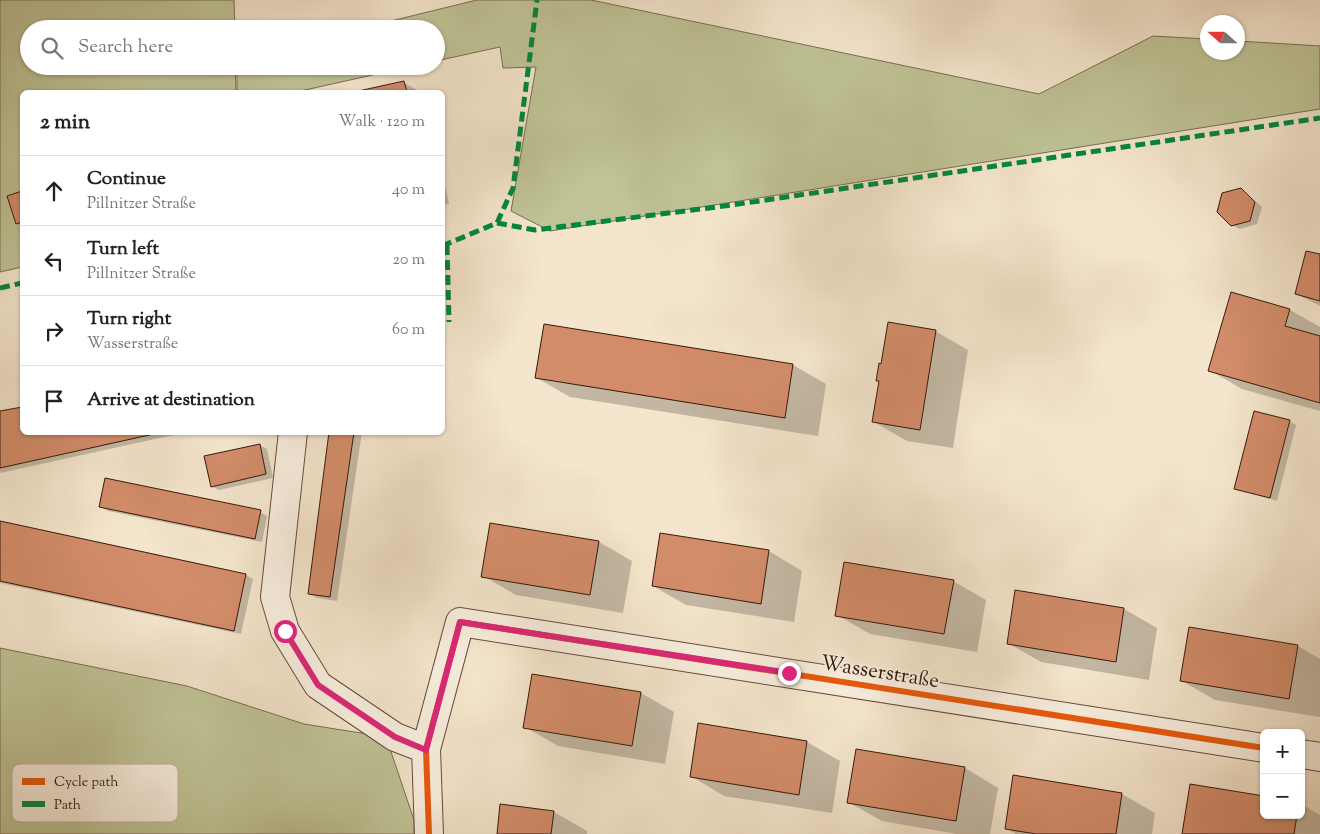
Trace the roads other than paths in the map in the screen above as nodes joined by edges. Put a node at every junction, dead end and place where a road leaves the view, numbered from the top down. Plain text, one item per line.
1 (293, 435) edge
2 (1260, 747) edge
3 (426, 750) junction
4 (1305, 755) edge
5 (1320, 757) edge
6 (429, 834) edge

1 - 3 street
2 - 3 street, Wasserstraße
3 - 6 street
4 - 5 street

